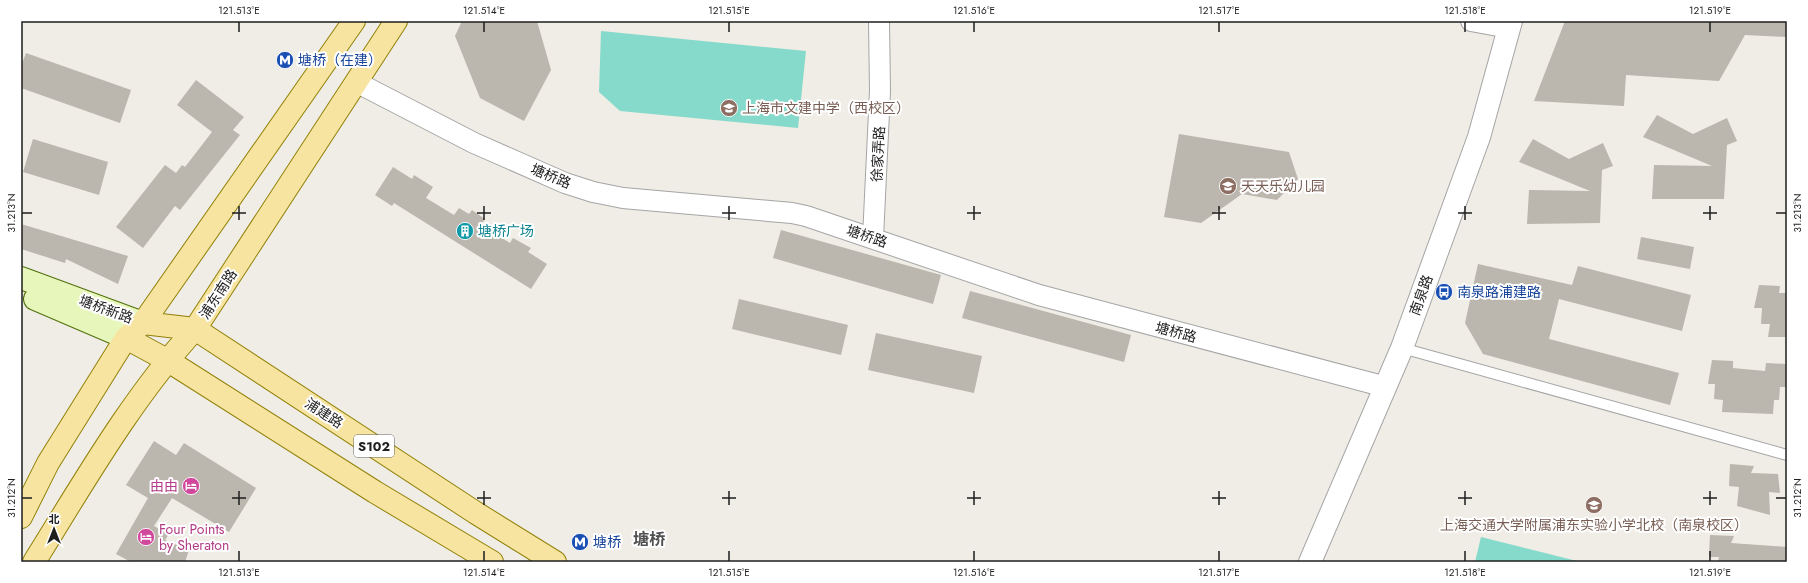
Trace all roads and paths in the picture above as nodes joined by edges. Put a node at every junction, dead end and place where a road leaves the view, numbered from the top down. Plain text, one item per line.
1 (354, 21) edge
2 (396, 21) edge
3 (879, 21) edge
4 (1471, 21) edge
5 (1510, 25) edge
6 (356, 82) junction
7 (873, 238) junction
8 (21, 278) edge
9 (21, 294) edge
10 (143, 323) junction
11 (195, 329) junction
12 (126, 338) junction
13 (1402, 348) junction
14 (166, 360) junction
15 (1386, 387) junction
16 (1787, 455) edge
17 (21, 517) edge
18 (34, 562) edge
19 (492, 562) edge
20 (554, 562) edge
21 (1310, 562) edge

1 - 10 main road
2 - 6 main road, 浦东南路
3 - 7 street, 徐家弄路
4 - 5 street
5 - 13 street, 南泉路
6 - 7 street, 塘桥路
6 - 11 main road, 浦东南路
7 - 15 street, 塘桥路
8 - 10 main road, 塘桥新路
9 - 12 main road, 塘桥新路
10 - 11 main road, 塘桥新路
10 - 12 main road
11 - 14 main road, 浦东南路
11 - 20 main road, 浦建路 / S102
12 - 14 main road, 塘桥新路
12 - 17 main road
13 - 15 street, 南泉路
13 - 16 lane
14 - 18 main road, 浦东南路
14 - 19 main road, S102
15 - 21 street, 南泉路

